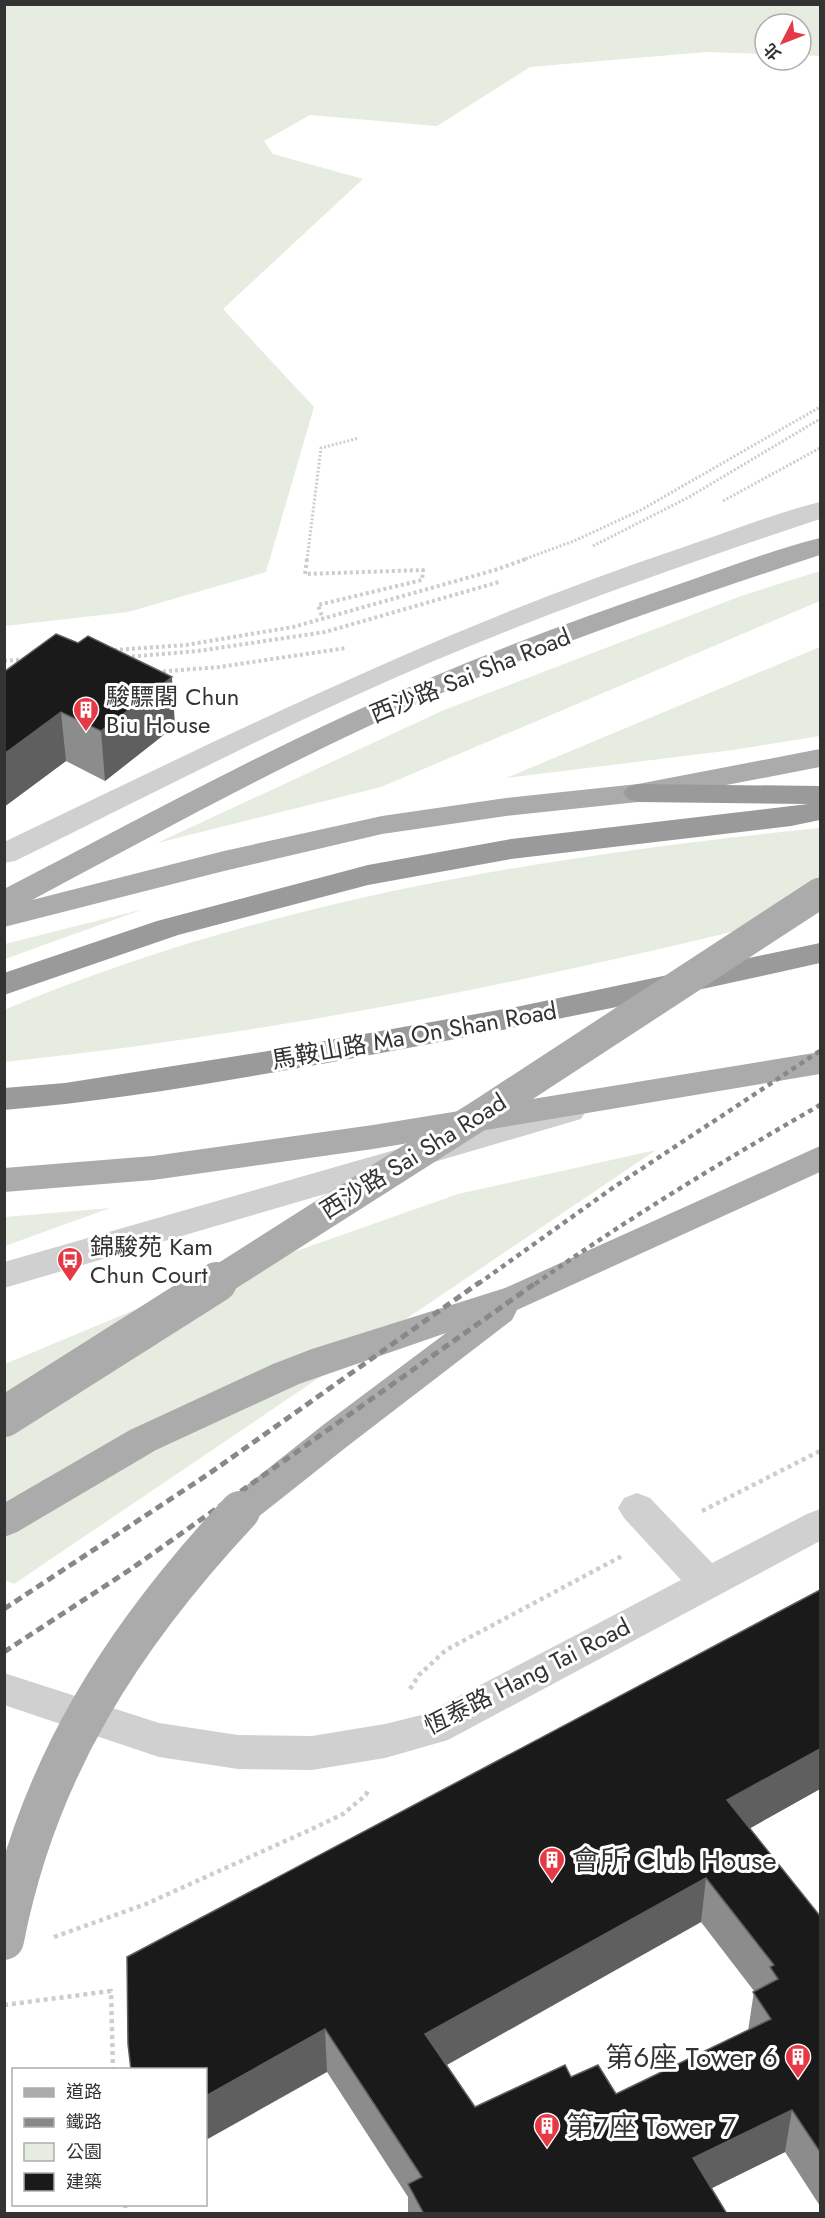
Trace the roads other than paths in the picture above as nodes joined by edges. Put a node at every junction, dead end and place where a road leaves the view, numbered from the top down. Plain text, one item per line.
1 (820, 510) edge
2 (820, 546) edge
3 (820, 758) edge
4 (638, 793) junction
5 (820, 795) edge
6 (820, 811) edge
7 (4, 854) edge
8 (820, 893) edge
9 (4, 902) edge
10 (4, 917) edge
11 (820, 953) edge
12 (4, 985) edge
13 (820, 1063) edge
14 (622, 1095) junction
15 (4, 1099) edge
16 (820, 1158) edge
17 (4, 1180) edge
18 (4, 1275) edge
19 (517, 1297) junction
20 (4, 1417) edge
21 (637, 1508) dead end
22 (4, 1522) edge
23 (820, 1524) edge
24 (707, 1583) junction
25 (4, 1689) edge
26 (4, 1940) edge

1 - 7 street
2 - 9 main road, 西沙路 Sai Sha Road
3 - 4 main road
4 - 5 highway
4 - 10 main road
6 - 12 highway
8 - 20 main road, 西沙路 Sai Sha Road, bridge
11 - 15 highway, 馬鞍山路 Ma On Shan Road
13 - 14 main road
14 - 17 main road
14 - 18 street
16 - 19 main road
19 - 22 main road
19 - 26 main road, bridge
21 - 24 street
23 - 24 street, 恆泰路 Hang Tai Road
24 - 25 street, 恆泰路 Hang Tai Road

